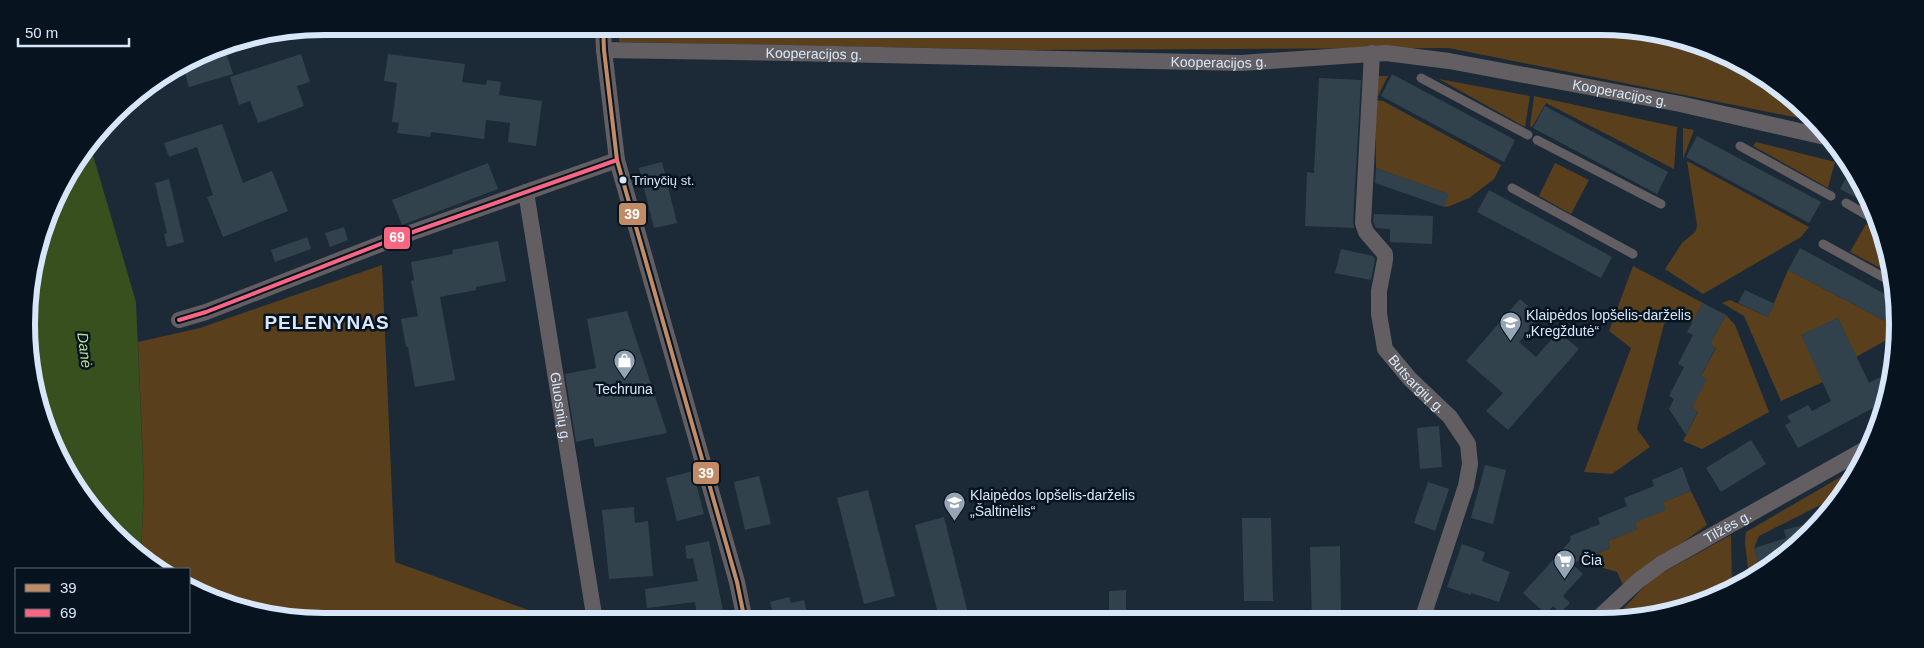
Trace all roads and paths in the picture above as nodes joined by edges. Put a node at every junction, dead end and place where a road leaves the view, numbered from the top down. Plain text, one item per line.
1 (603, 35) edge
2 (604, 50) junction
3 (1372, 53) junction
4 (1421, 78) dead end
5 (1528, 135) dead end
6 (1819, 136) edge
7 (1537, 140) dead end
8 (1740, 146) dead end
9 (617, 160) junction
10 (1512, 188) dead end
11 (526, 192) junction
12 (1831, 196) dead end
13 (1846, 203) dead end
14 (1661, 204) dead end
15 (1868, 216) edge
16 (1823, 244) dead end
17 (1633, 254) dead end
18 (1885, 277) edge
19 (179, 320) dead end
20 (1859, 452) edge
21 (594, 613) edge
22 (743, 613) edge
23 (1424, 613) edge
24 (1604, 613) edge

1 - 2 street
2 - 3 street, Kooperacijos g.
2 - 9 street
3 - 6 street, Kooperacijos g.
3 - 23 street, Butsargių g.
4 - 5 lane
7 - 14 lane
8 - 12 lane
9 - 11 street
9 - 22 street
10 - 17 lane
11 - 19 street
11 - 21 street, Gluosnių g.
13 - 15 lane
16 - 18 lane
20 - 24 street, Tilžės g.

